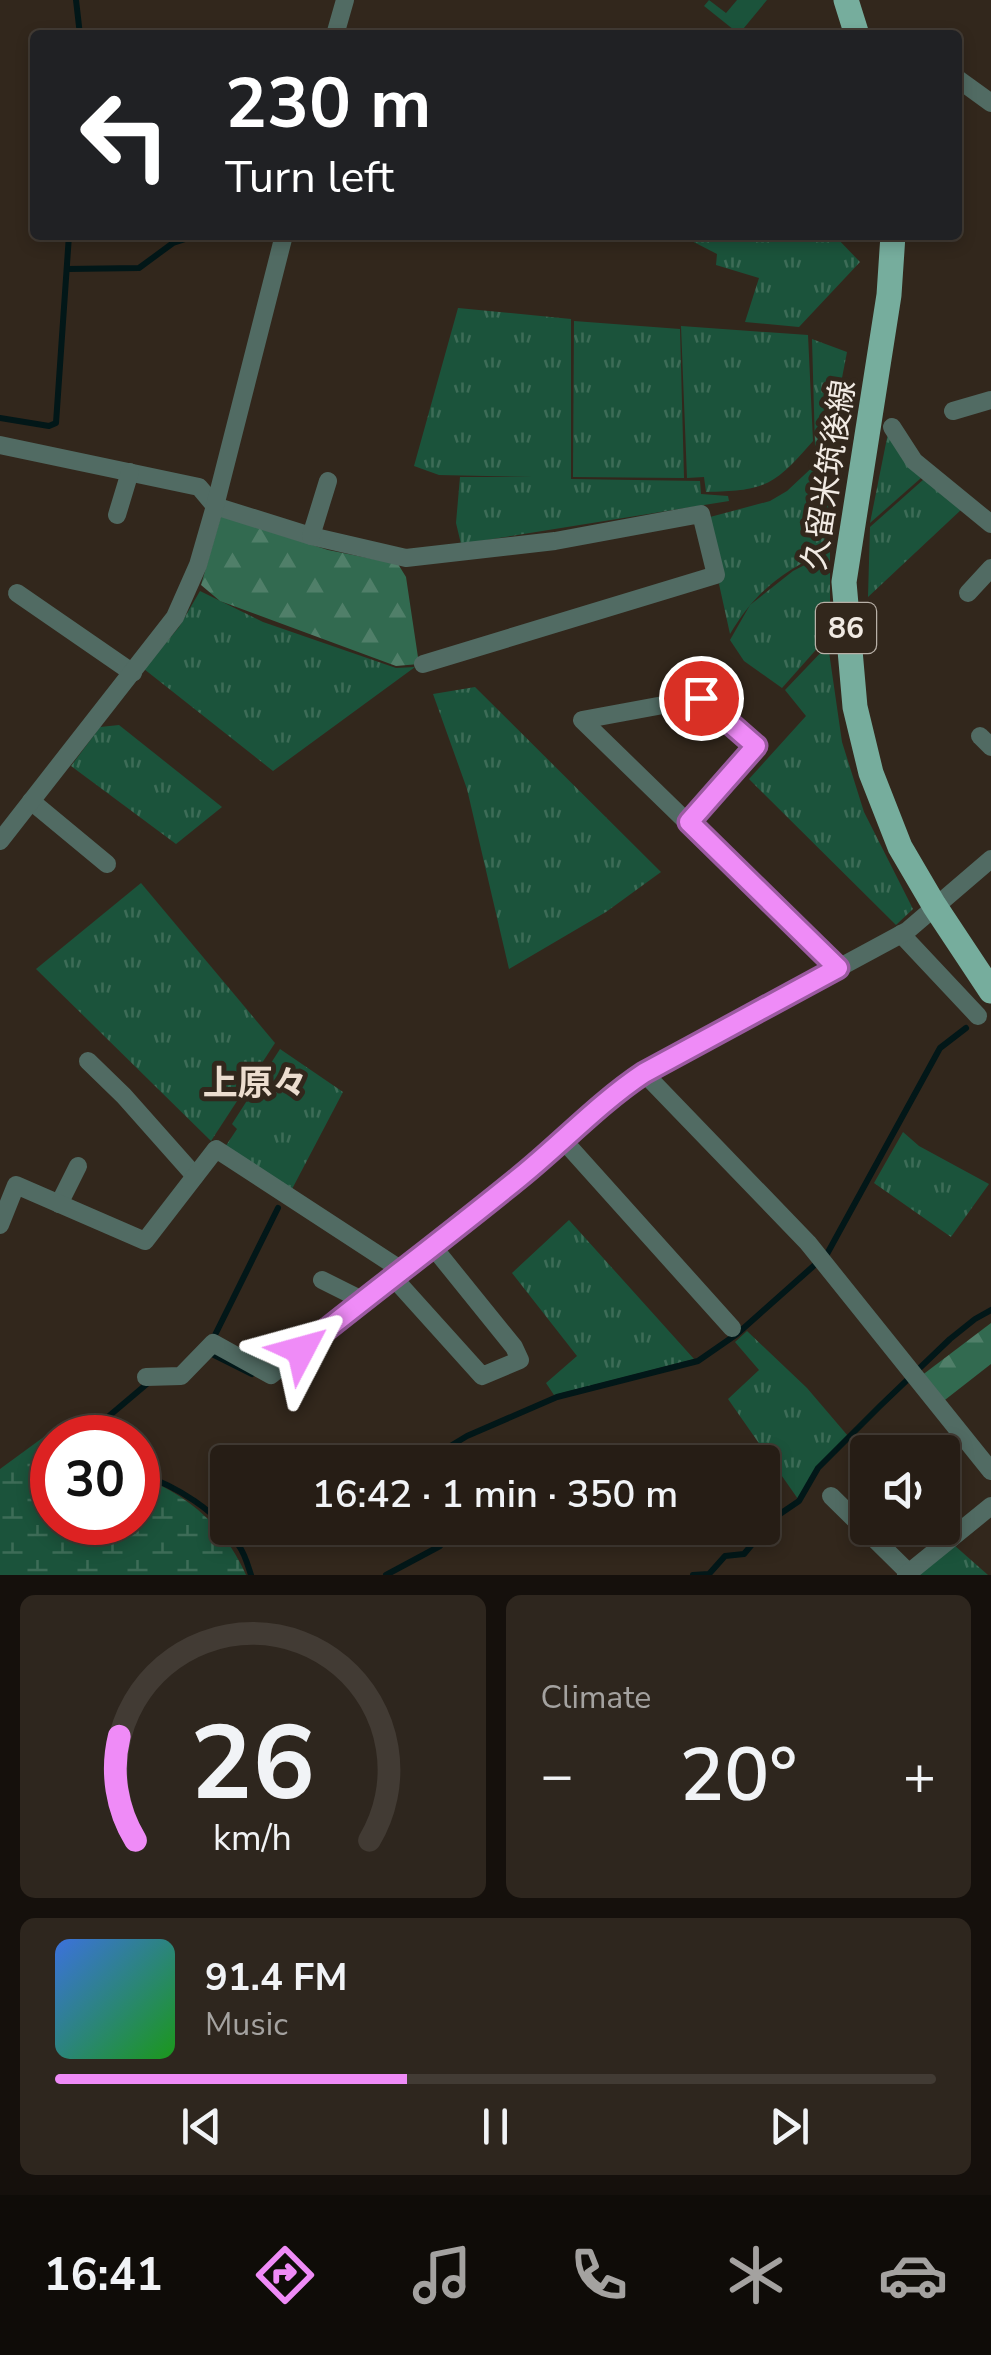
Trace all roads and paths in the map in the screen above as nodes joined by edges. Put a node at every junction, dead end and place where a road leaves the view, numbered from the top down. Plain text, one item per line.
1 (345, 0) edge
2 (846, 0) edge
3 (336, 30) edge
4 (855, 30) edge
5 (962, 82) edge
6 (991, 103) edge
7 (283, 240) edge
8 (892, 240) edge
9 (991, 400) edge
10 (953, 411) dead end
11 (892, 427) dead end
12 (0, 445) edge
13 (130, 472) junction
14 (328, 481) dead end
15 (215, 506) junction
16 (117, 514) dead end
17 (991, 524) edge
18 (310, 536) junction
19 (991, 568) edge
20 (968, 593) dead end
21 (16, 594) dead end
22 (422, 664) dead end
23 (133, 673) junction
24 (32, 801) junction
25 (689, 822) junction
26 (0, 841) edge
27 (991, 858) edge
28 (107, 864) dead end
29 (934, 906) junction
30 (901, 934) junction
31 (838, 968) junction
32 (991, 991) edge
33 (978, 1016) dead end
34 (88, 1060) dead end
35 (644, 1073) junction
36 (564, 1141) junction
37 (78, 1166) dead end
38 (194, 1176) junction
39 (59, 1204) junction
40 (0, 1225) edge
41 (434, 1248) junction
42 (396, 1272) junction
43 (322, 1280) dead end
44 (362, 1300) junction
45 (732, 1328) dead end
46 (146, 1377) dead end
47 (991, 1471) edge
48 (831, 1496) dead end
49 (991, 1506) edge
50 (907, 1574) edge

1 - 3 street
2 - 4 main road
5 - 6 street
7 - 15 street
8 - 29 main road, 久留米筑後線 / 86
9 - 10 street
11 - 17 street
12 - 13 street
13 - 15 street
13 - 16 street
14 - 18 street
15 - 18 street
15 - 23 street
18 - 22 street
19 - 20 street
21 - 23 street
23 - 24 street
24 - 26 street
24 - 28 street
25 - 25 street
25 - 31 street
27 - 29 street
29 - 30 street
29 - 32 main road, 久留米筑後線 / 86
30 - 31 street
30 - 33 street
31 - 35 street
34 - 38 street
35 - 36 street
35 - 47 street
36 - 41 street
36 - 45 street
37 - 39 street
38 - 39 street
38 - 42 street
39 - 40 street
41 - 42 street
41 - 42 street
42 - 44 street
43 - 44 street
44 - 46 street
48 - 50 street
49 - 50 street

